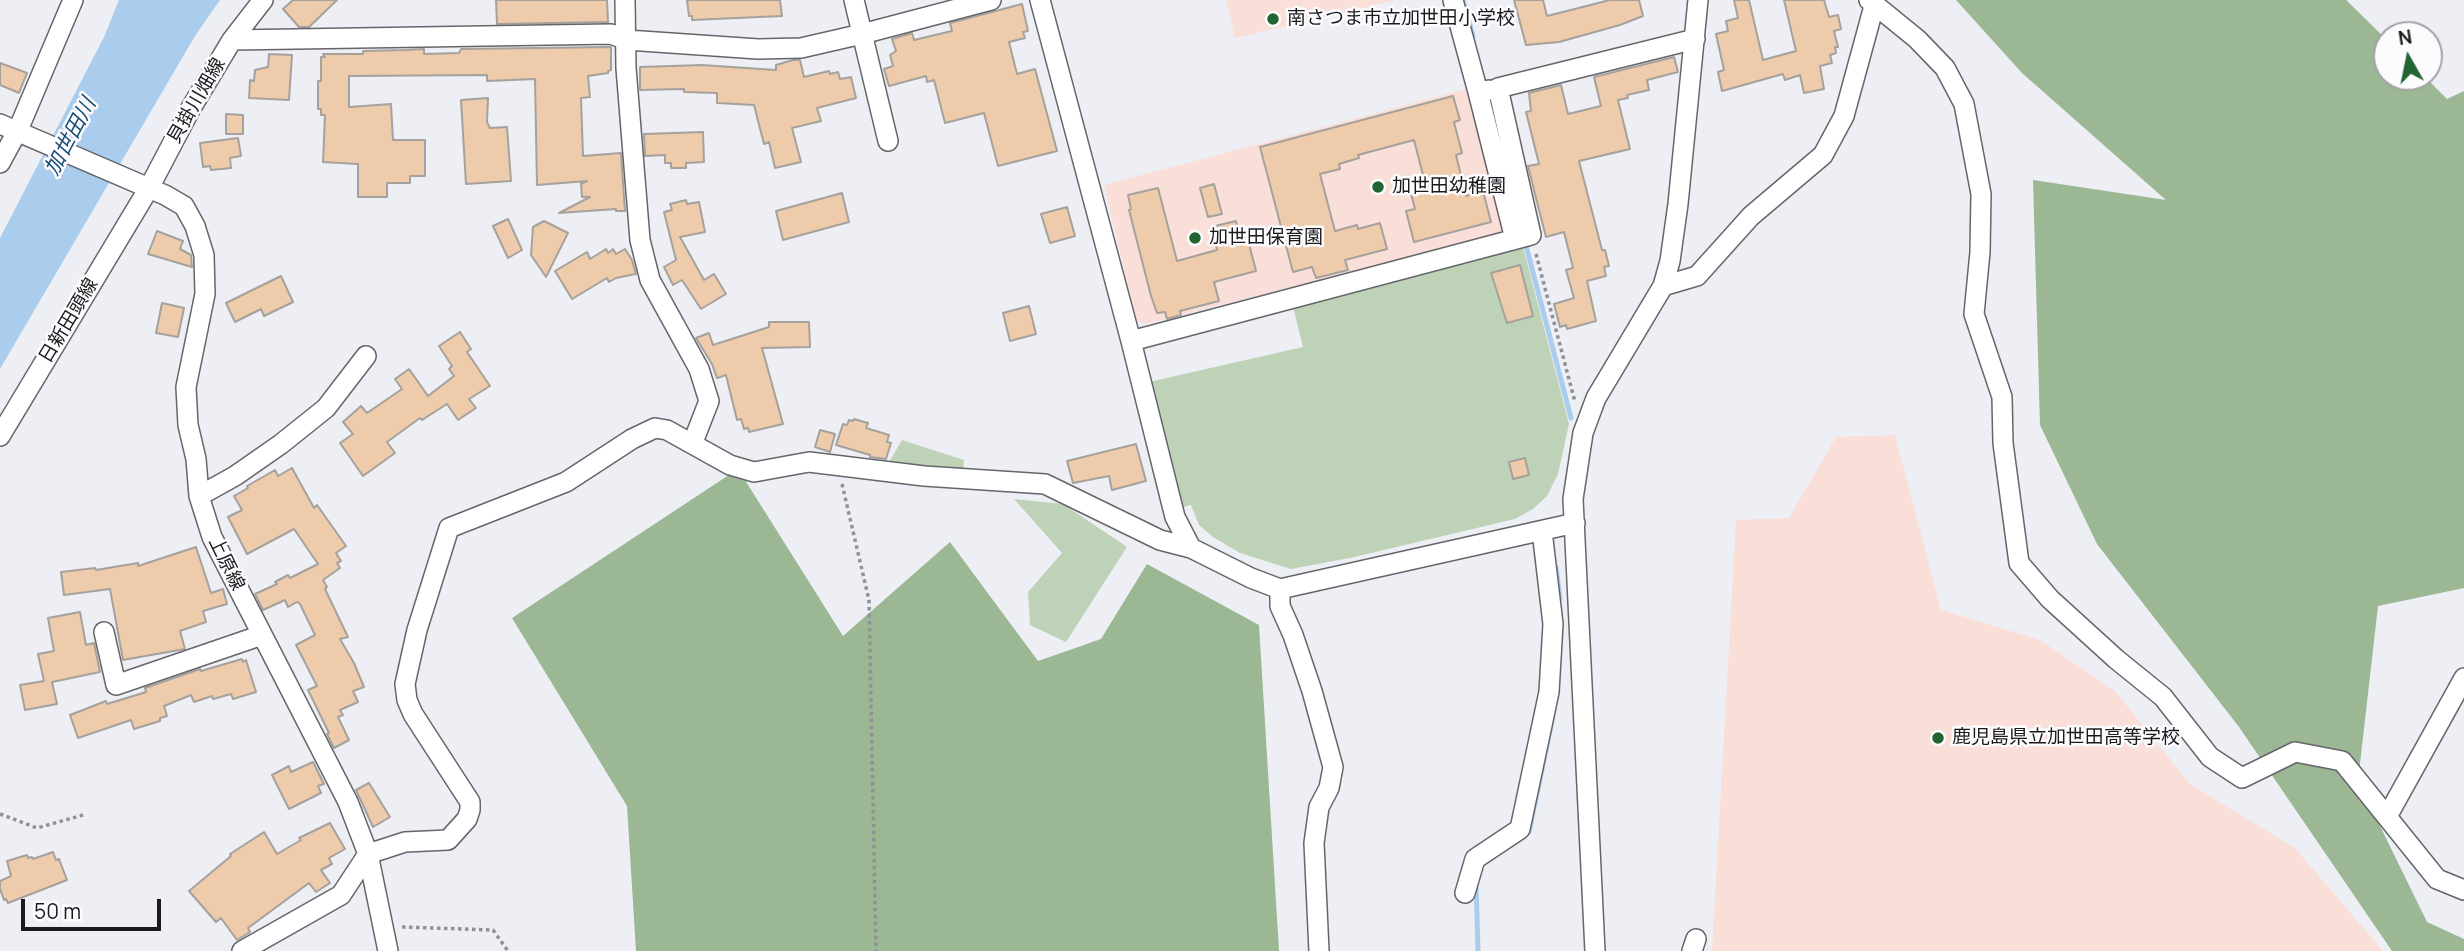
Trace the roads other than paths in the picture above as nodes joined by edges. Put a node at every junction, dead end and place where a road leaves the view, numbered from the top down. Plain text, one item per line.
1 (74, 0) edge
2 (263, 0) edge
3 (625, 0) edge
4 (854, 0) edge
5 (991, 0) edge
6 (1040, 0) edge
7 (1453, 0) edge
8 (1698, 0) edge
9 (1872, 3) edge
10 (862, 34) junction
11 (1695, 39) junction
12 (232, 40) junction
13 (627, 40) junction
14 (1487, 90) junction
15 (15, 129) edge
16 (888, 141) dead end
17 (0, 163) edge
18 (143, 186) junction
19 (138, 205) joint
20 (1663, 286) junction
21 (1132, 341) junction
22 (366, 356) dead end
23 (0, 436) edge
24 (693, 442) junction
25 (199, 496) junction
26 (1575, 523) junction
27 (1542, 531) junction
28 (1191, 548) junction
29 (1280, 589) junction
30 (104, 632) dead end
31 (262, 635) junction
32 (2464, 678) edge
33 (2388, 815) junction
34 (368, 853) junction
35 (2464, 890) edge
36 (1465, 893) dead end
37 (242, 951) edge
38 (388, 951) edge
39 (1319, 951) edge
40 (1595, 951) edge

1 - 15 street
2 - 12 street, 貝掛川畑線
3 - 13 street
4 - 10 street
5 - 10 street
6 - 21 street
7 - 14 street
8 - 11 street
9 - 20 street
9 - 33 street
10 - 13 street
10 - 16 street
11 - 14 street
11 - 20 street
12 - 13 street
12 - 18 street, 貝掛川畑線
13 - 24 street
14 - 21 street
15 - 17 street
15 - 18 street, 上原線
18 - 19 street, 貝掛川畑線
18 - 25 street, 上原線
19 - 23 street, 日新田頭線
20 - 26 street
21 - 28 street
22 - 25 street
24 - 28 street
24 - 34 street
25 - 31 street, 上原線
26 - 27 street
26 - 40 street
27 - 29 street
27 - 36 street
28 - 29 street
29 - 39 street
30 - 31 street
31 - 34 street, 上原線
32 - 33 street
33 - 35 street
34 - 37 street
34 - 38 street, 上原線

